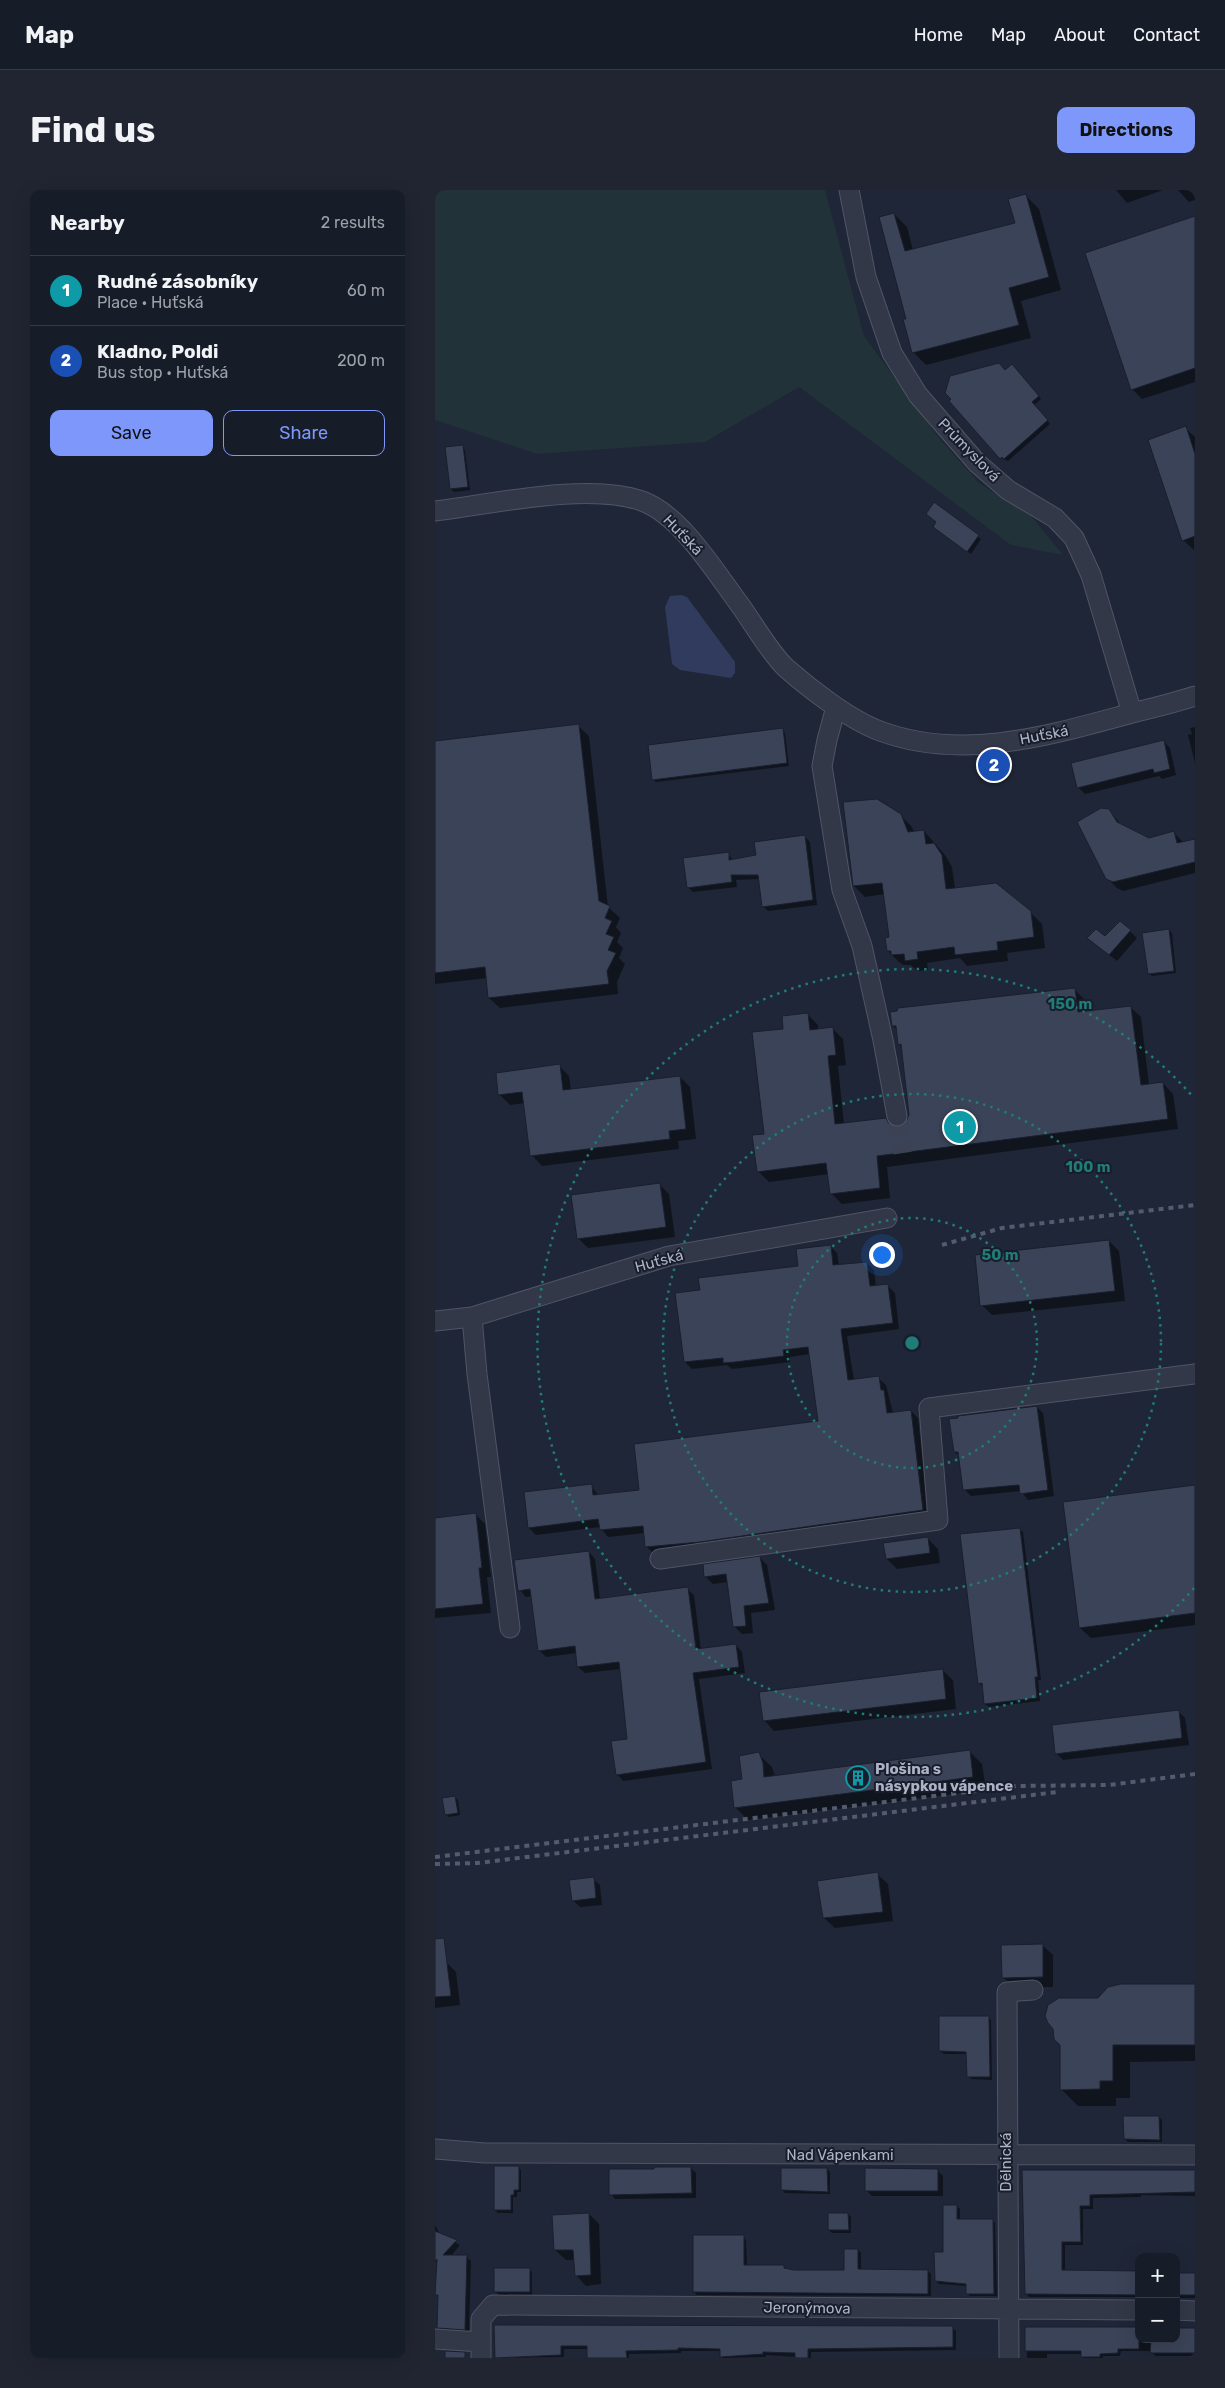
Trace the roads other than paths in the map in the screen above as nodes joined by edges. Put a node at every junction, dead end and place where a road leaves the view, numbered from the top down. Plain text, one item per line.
1 (849, 190) edge
2 (435, 511) edge
3 (1195, 696) edge
4 (836, 707) junction
5 (1132, 713) junction
6 (897, 1116) tunnel mouth
7 (887, 1218) dead end
8 (472, 1317) junction
9 (435, 1321) edge
10 (1195, 1374) edge
11 (660, 1559) dead end
12 (510, 1628) dead end
13 (1033, 1990) dead end
14 (435, 2149) edge
15 (1195, 2155) edge
16 (1006, 2156) junction
17 (1007, 2310) junction
18 (1135, 2310) edge
19 (1180, 2310) edge
20 (1195, 2310) edge
21 (435, 2339) edge
22 (481, 2350) edge
23 (1009, 2358) edge

1 - 5 street, Průmyslová
2 - 4 street, Huťská
3 - 5 street, Huťská
4 - 5 street, Huťská
4 - 6 street
7 - 8 street, Huťská
8 - 9 street, Huťská
8 - 12 street
10 - 11 street
13 - 16 street, Dělnická
14 - 16 street, Nad Vápenkami
15 - 16 street, Nad Vápenkami
16 - 17 street, Dělnická
17 - 18 street, Jeronýmova
17 - 22 street, Jeronýmova
17 - 23 street, Dělnická
19 - 20 street
21 - 22 street

